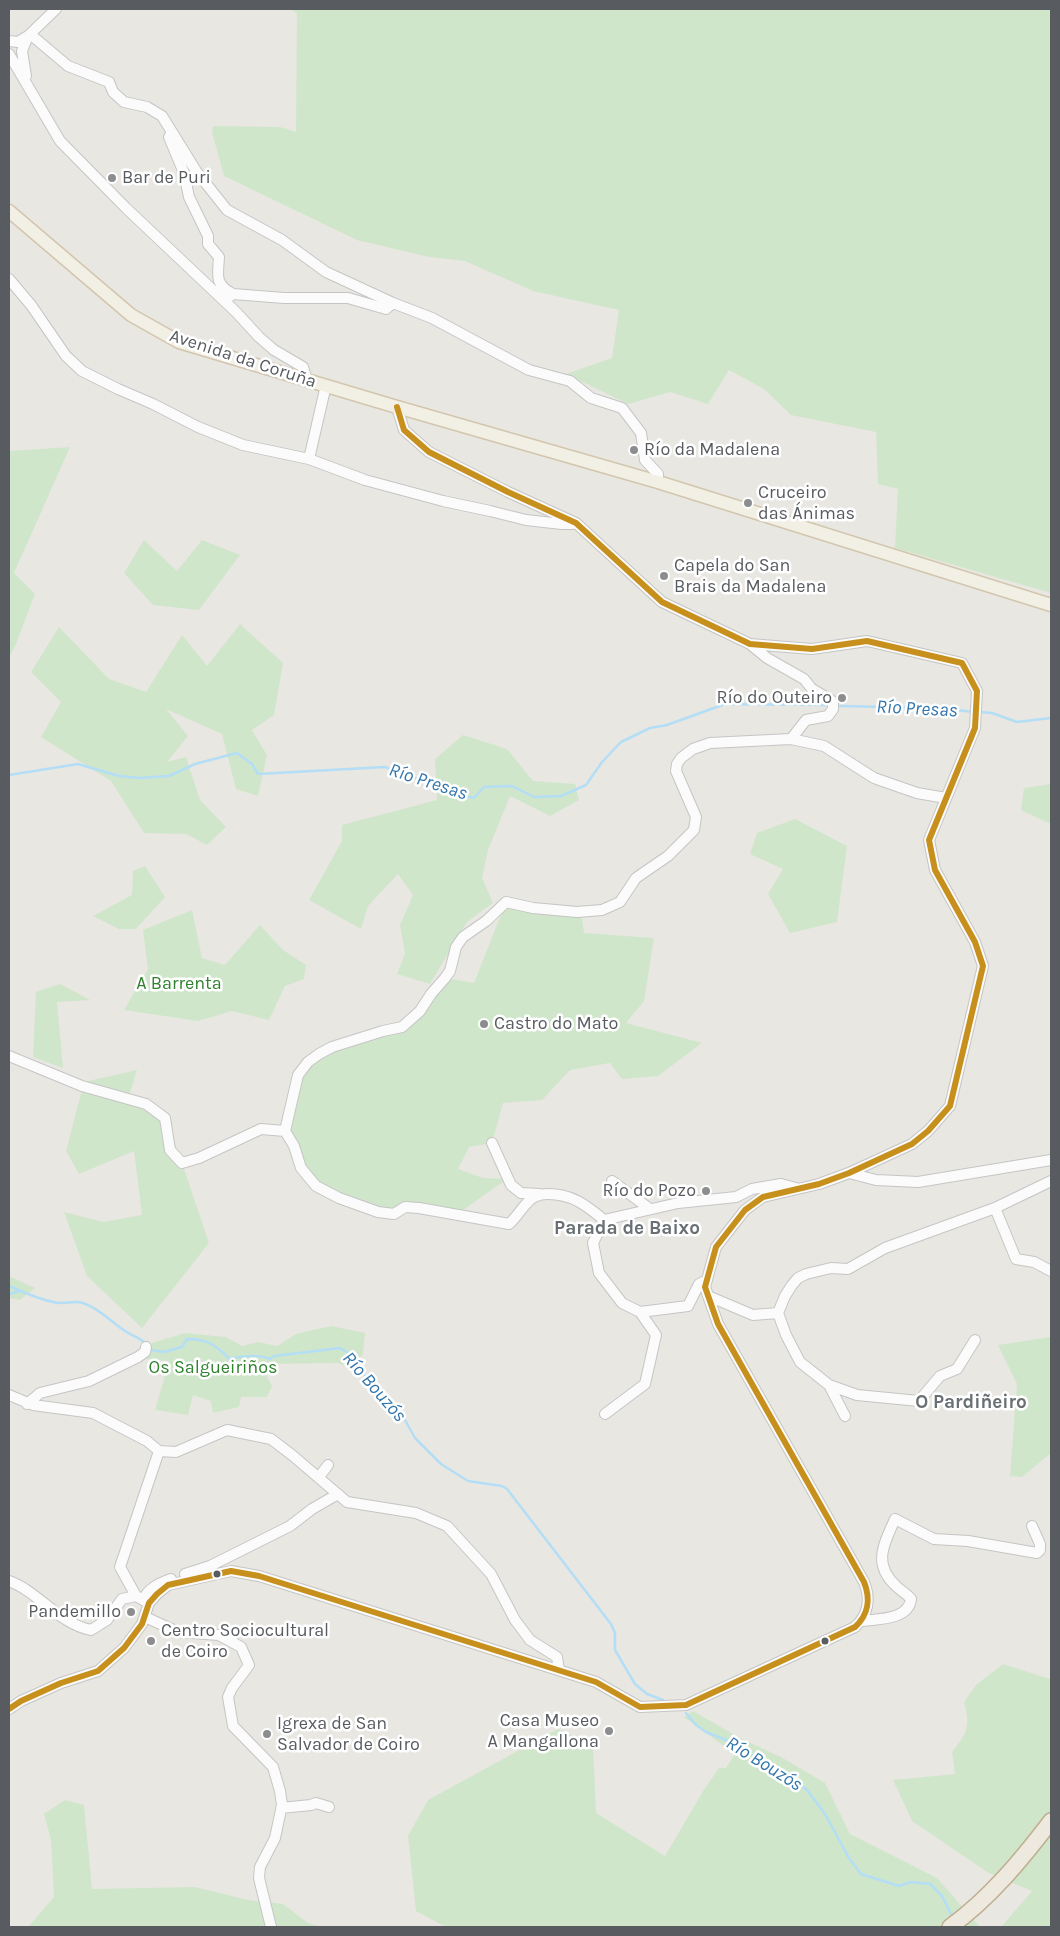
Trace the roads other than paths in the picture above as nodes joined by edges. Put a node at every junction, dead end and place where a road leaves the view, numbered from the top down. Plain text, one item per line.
1 (56, 9) edge
2 (29, 35) junction
3 (14, 45) edge
4 (11, 58) edge
5 (28, 85) junction
6 (172, 132) junction
7 (9, 211) edge
8 (9, 279) edge
9 (233, 294) junction
10 (224, 301) junction
11 (393, 303) junction
12 (286, 356) junction
13 (290, 372) junction
14 (306, 376) junction
15 (326, 385) junction
16 (397, 407) junction
17 (309, 459) junction
18 (658, 482) junction
19 (576, 524) junction
20 (1051, 605) edge
21 (750, 644) junction
22 (791, 739) junction
23 (946, 798) junction
24 (9, 1056) edge
25 (285, 1131) junction
26 (492, 1143) dead end
27 (1051, 1160) edge
28 (849, 1173) junction
29 (612, 1181) dead end
30 (1051, 1182) edge
31 (798, 1188) junction
32 (540, 1194) junction
33 (995, 1208) junction
34 (650, 1209) junction
35 (604, 1220) junction
36 (1051, 1271) edge
37 (707, 1280) junction
38 (708, 1296) junction
39 (640, 1312) junction
40 (778, 1313) junction
41 (974, 1340) dead end
42 (146, 1347) dead end
43 (829, 1384) junction
44 (9, 1395) edge
45 (27, 1404) junction
46 (605, 1414) dead end
47 (845, 1416) dead end
48 (159, 1451) junction
49 (328, 1465) dead end
50 (319, 1477) junction
51 (338, 1494) junction
52 (1032, 1526) dead end
53 (9, 1581) edge
54 (143, 1600) junction
55 (145, 1617) junction
56 (862, 1621) junction
57 (559, 1670) junction
58 (9, 1708) edge
59 (329, 1807) dead end
60 (281, 1808) junction
61 (1051, 1821) edge
62 (271, 1927) edge
63 (950, 1927) edge

1 - 2 street
2 - 3 street
2 - 6 street
3 - 4 street
3 - 5 street
4 - 5 street
5 - 10 street
6 - 9 street
6 - 11 street
7 - 13 main road, Avenida da Coruña
8 - 17 street
9 - 10 street
9 - 11 street
10 - 12 street
11 - 18 street
12 - 13 street
12 - 14 street
13 - 14 main road, Avenida da Coruña
14 - 15 main road, Avenida da Coruña
15 - 16 main road, Avenida da Coruña
15 - 17 street
16 - 18 main road, Avenida da Coruña
16 - 19 street
17 - 19 street
18 - 20 main road, Avenida da Coruña
19 - 21 street
21 - 22 street
21 - 23 street
22 - 23 street
22 - 25 street
23 - 28 street
24 - 25 street
25 - 32 street
26 - 32 street
27 - 28 street
28 - 31 street
29 - 34 street
30 - 33 street
31 - 34 street
31 - 37 street
32 - 35 street
33 - 36 street
33 - 40 street
34 - 35 street
35 - 39 street
37 - 38 street
37 - 39 street
38 - 40 street
38 - 56 street
39 - 46 street
40 - 43 street
41 - 43 street
42 - 45 street
43 - 47 street
44 - 45 street
45 - 48 street
48 - 50 street
48 - 54 street
49 - 50 street
50 - 51 street
51 - 54 street
51 - 57 street
52 - 56 street
53 - 54 street
54 - 55 street
54 - 57 street
55 - 58 street
55 - 60 street
56 - 57 street
59 - 60 street
60 - 62 street
61 - 63 highway

